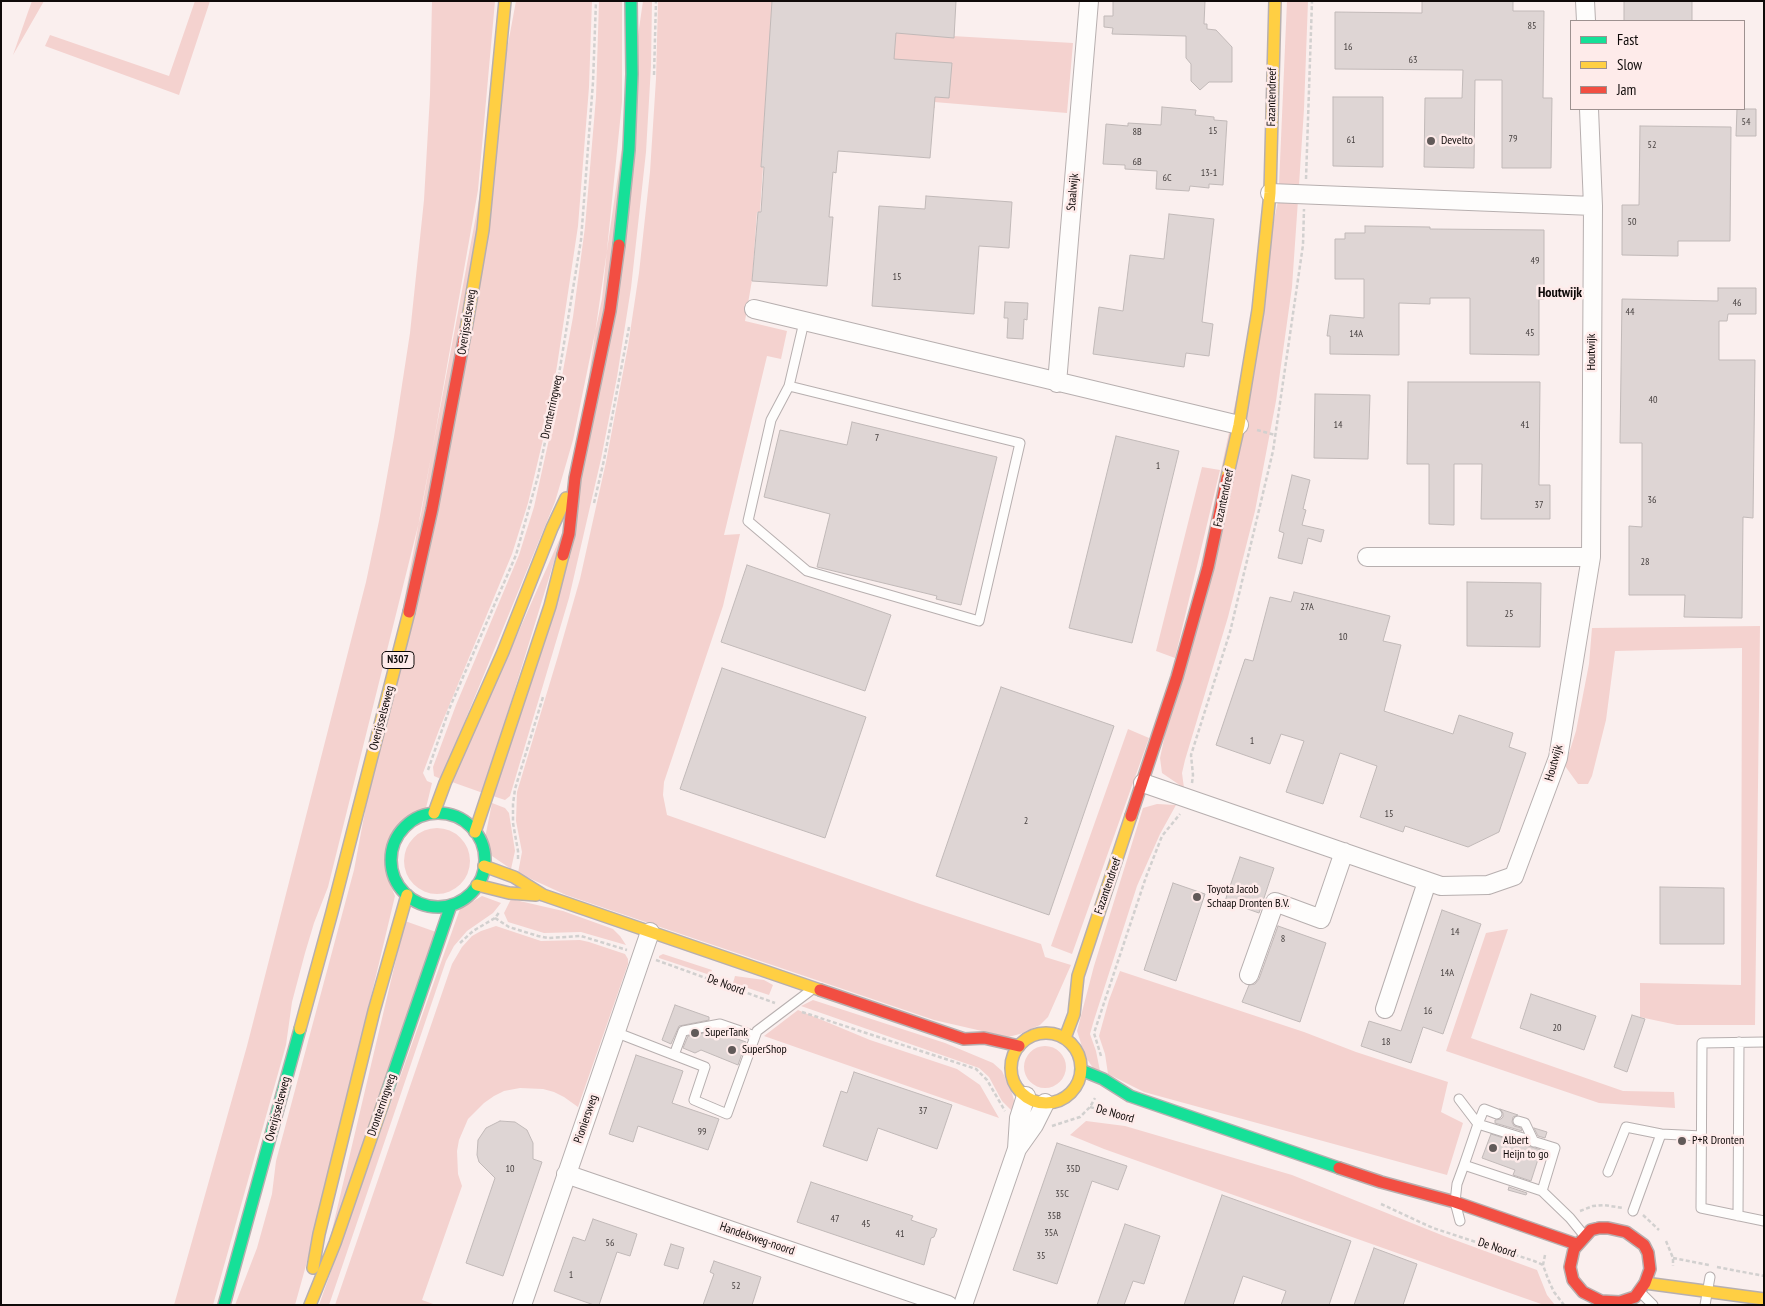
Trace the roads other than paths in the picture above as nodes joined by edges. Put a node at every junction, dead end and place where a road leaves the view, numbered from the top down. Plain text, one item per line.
1 (505, 1) edge
2 (631, 1) edge
3 (1089, 1) edge
4 (1275, 1) edge
5 (1585, 1) edge
6 (1586, 20) edge
7 (1589, 110) edge
8 (1270, 193) junction
9 (1593, 206) junction
10 (754, 309) dead end
11 (804, 322) junction
12 (1057, 383) junction
13 (789, 386) junction
14 (1239, 425) junction
15 (575, 478) junction
16 (1367, 557) dead end
17 (1592, 557) junction
18 (1143, 784) junction
19 (434, 813) junction
20 (475, 832) junction
21 (1344, 852) junction
22 (484, 866) junction
23 (1428, 882) junction
24 (478, 885) junction
25 (407, 895) junction
26 (543, 895) junction
27 (451, 905) junction
28 (650, 932) junction
29 (1249, 975) dead end
30 (1078, 976) junction
31 (814, 988) junction
32 (1063, 998) dead end
33 (1385, 1010) dead end
34 (615, 1032) junction
35 (755, 1036) junction
36 (1065, 1038) junction
37 (964, 1039) junction
38 (1739, 1042) junction
39 (1764, 1042) edge
40 (1019, 1046) junction
41 (974, 1048) dead end
42 (674, 1055) junction
43 (1081, 1070) junction
44 (1076, 1087) junction
45 (1090, 1091) dead end
46 (1106, 1095) dead end
47 (1026, 1096) junction
48 (1130, 1096) junction
49 (1459, 1099) dead end
50 (1045, 1103) junction
51 (1497, 1114) dead end
52 (1026, 1121) junction
53 (1518, 1121) dead end
54 (1478, 1124) junction
55 (1661, 1134) junction
56 (1702, 1136) junction
57 (1534, 1142) junction
58 (1464, 1165) junction
59 (1608, 1172) dead end
60 (566, 1174) junction
61 (1380, 1182) junction
62 (1542, 1191) junction
63 (1411, 1202) dead end
64 (1455, 1202) junction
65 (1633, 1211) dead end
66 (1444, 1216) dead end
67 (1738, 1216) junction
68 (1764, 1221) edge
69 (1465, 1223) joint
70 (1580, 1240) junction
71 (1650, 1264) junction
72 (1665, 1268) dead end
73 (1710, 1277) dead end
74 (1642, 1288) junction
75 (1707, 1292) junction
76 (1764, 1299) edge
77 (1591, 1301) edge
78 (1611, 1303) edge
79 (224, 1305) edge
80 (308, 1305) edge
81 (522, 1305) edge
82 (948, 1305) edge
83 (963, 1305) edge
84 (1654, 1305) edge
85 (1705, 1305) edge

1 - 79 main road, Overijsselseweg / N307
2 - 15 main road
3 - 12 street, Staalwijk
4 - 8 main road, Fazantendreef
5 - 6 street
7 - 9 street, Houtwijk
8 - 9 street
8 - 14 main road, Fazantendreef
9 - 17 street, Houtwijk
10 - 11 street
11 - 12 street
11 - 13 lane
12 - 14 street
13 - 13 lane
14 - 18 main road, Fazantendreef
15 - 19 main road
15 - 20 main road
16 - 17 street
17 - 23 street, Houtwijk
18 - 21 street, Houtwijk
18 - 30 main road, Fazantendreef
19 - 20 main road
19 - 25 main road
20 - 22 main road
21 - 23 street, Houtwijk
21 - 29 street
22 - 24 main road
22 - 26 main road, De Noord
23 - 33 street
24 - 26 main road, De Noord
24 - 27 main road
25 - 27 main road
25 - 80 main road, Dronterringweg
26 - 28 main road, De Noord
27 - 80 main road, Dronterringweg
28 - 31 main road, De Noord
28 - 34 street, Pioniersweg
30 - 32 main road, Fazantendreef
30 - 36 main road, Fazantendreef
31 - 35 lane
31 - 37 main road, De Noord
34 - 42 lane
34 - 60 street, Pioniersweg
35 - 42 lane
35 - 42 lane
36 - 40 main road
36 - 43 main road
37 - 40 main road, De Noord
37 - 41 main road, De Noord
38 - 39 lane
38 - 56 lane
38 - 67 lane
40 - 47 main road
43 - 44 main road
43 - 48 main road, De Noord
44 - 45 main road, De Noord
44 - 50 main road
46 - 48 main road, De Noord
47 - 50 main road
47 - 52 street
48 - 61 main road, De Noord
49 - 54 lane
50 - 52 street
51 - 54 lane
52 - 83 street
53 - 57 lane
54 - 57 lane
54 - 58 lane
55 - 56 lane
55 - 59 lane
55 - 65 lane
56 - 67 lane
57 - 62 lane
58 - 62 lane
58 - 64 lane
60 - 81 street, Pioniersweg
60 - 82 street, Handelsweg-noord
61 - 63 main road, De Noord
61 - 64 main road, De Noord
62 - 70 lane
64 - 69 lane
64 - 70 main road, De Noord
66 - 69 main road
67 - 68 lane
70 - 71 main road
70 - 77 main road
71 - 72 main road
71 - 74 main road
73 - 75 lane
74 - 75 main road
74 - 78 main road
74 - 84 lane
75 - 76 main road
75 - 85 lane
77 - 78 main road

